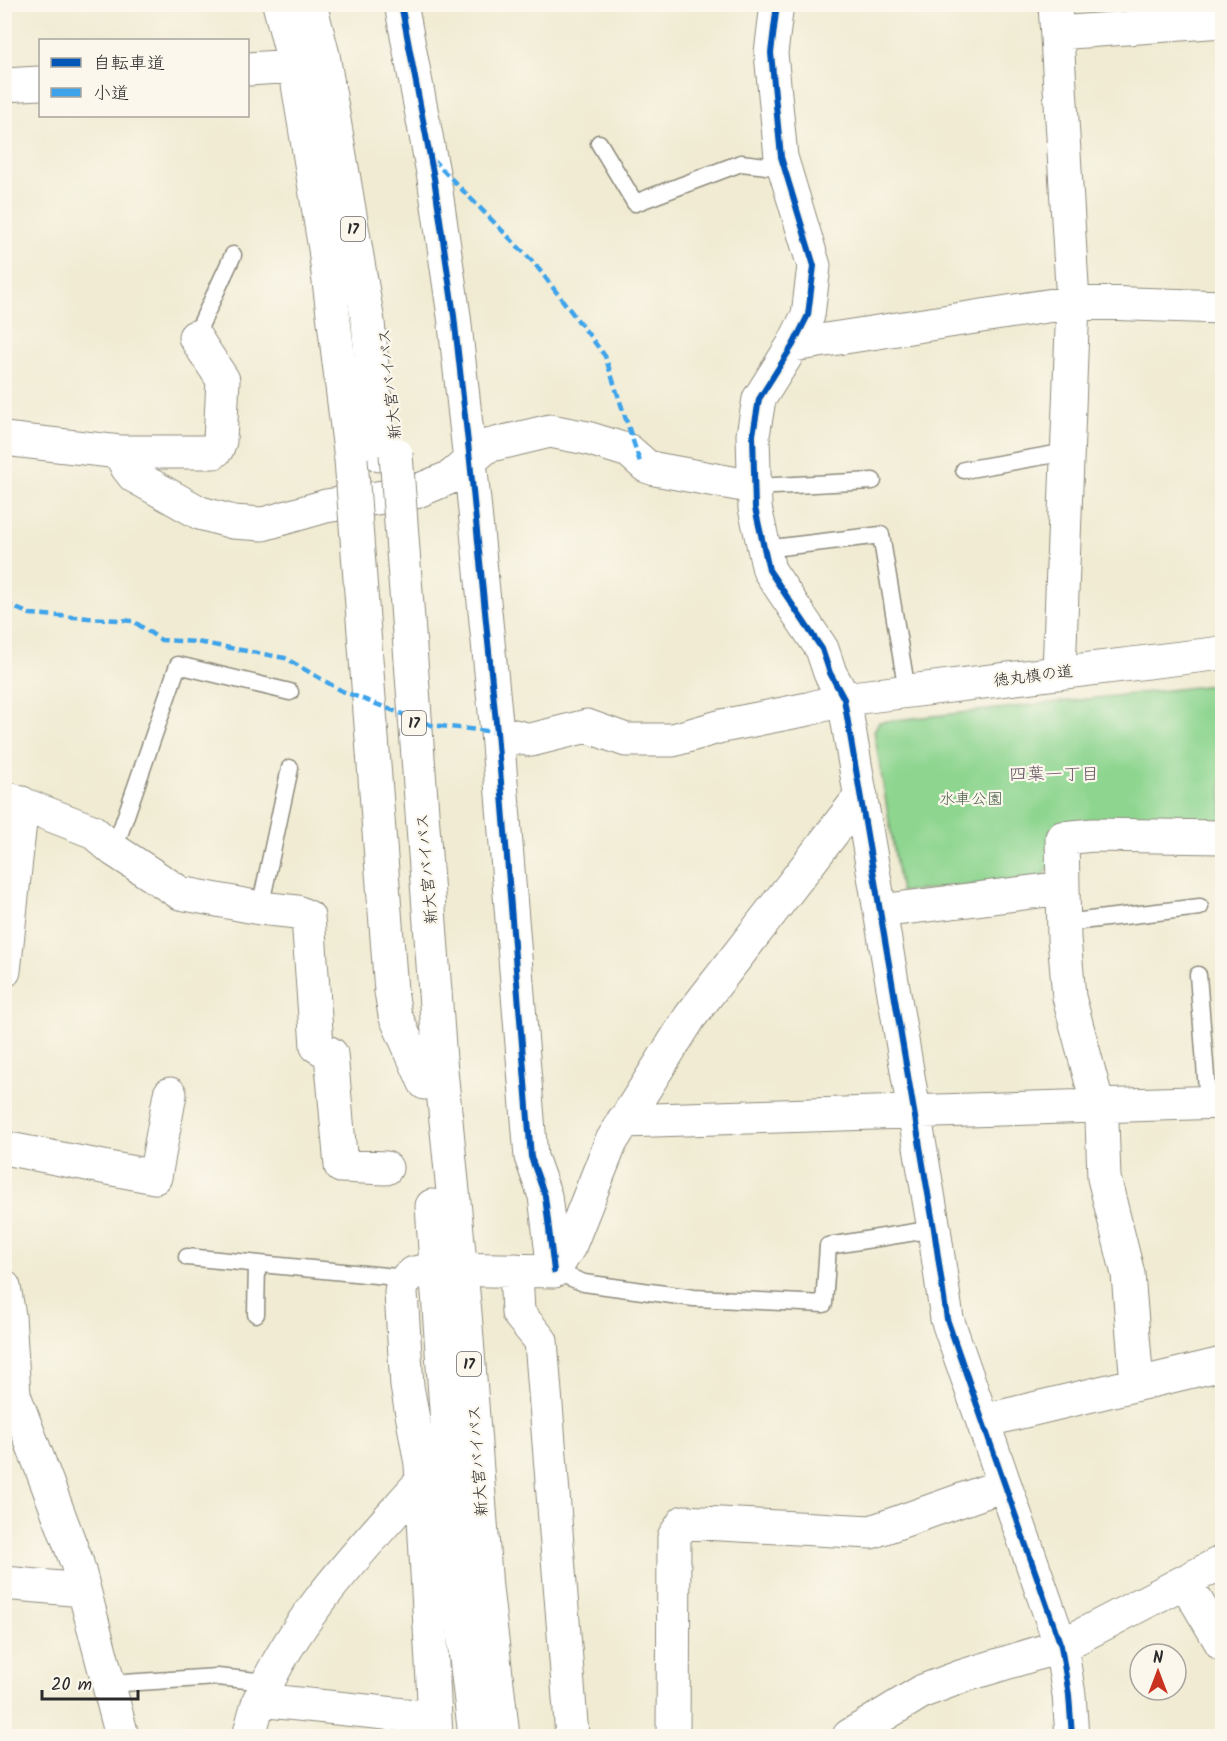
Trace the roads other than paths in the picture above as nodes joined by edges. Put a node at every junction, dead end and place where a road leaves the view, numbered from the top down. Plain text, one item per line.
1 (279, 4) edge
2 (310, 4) edge
3 (326, 4) edge
4 (401, 4) edge
5 (777, 4) edge
6 (1056, 19) edge
7 (1222, 21) edge
8 (295, 66) junction
9 (249, 69) edge
10 (39, 83) edge
11 (4, 85) edge
12 (599, 143) dead end
13 (784, 168) junction
14 (233, 255) dead end
15 (1073, 302) junction
16 (1222, 307) edge
17 (195, 337) joint
18 (793, 345) junction
19 (4, 439) edge
20 (120, 452) junction
21 (1067, 452) junction
22 (375, 456) junction
23 (470, 461) junction
24 (964, 470) dead end
25 (873, 482) dead end
26 (754, 487) junction
27 (764, 549) junction
28 (1222, 653) edge
29 (1059, 672) junction
30 (907, 691) junction
31 (290, 692) dead end
32 (844, 699) junction
33 (497, 732) junction
34 (290, 768) dead end
35 (861, 796) junction
36 (13, 800) edge
37 (1222, 837) edge
38 (114, 850) junction
39 (1063, 888) junction
40 (1200, 907) dead end
41 (260, 908) junction
42 (880, 911) junction
43 (1064, 923) junction
44 (4, 971) edge
45 (1198, 975) dead end
46 (415, 991) junction
47 (171, 1094) dead end
48 (1215, 1102) edge
49 (1096, 1106) junction
50 (912, 1112) junction
51 (623, 1121) junction
52 (4, 1148) edge
53 (386, 1168) dead end
54 (934, 1229) junction
55 (187, 1257) dead end
56 (257, 1264) junction
57 (516, 1270) junction
58 (554, 1271) junction
59 (434, 1272) junction
60 (4, 1287) edge
61 (256, 1314) dead end
62 (1222, 1364) edge
63 (1137, 1384) junction
64 (983, 1421) junction
65 (422, 1481) junction
66 (1004, 1485) junction
67 (1222, 1562) edge
68 (1185, 1582) junction
69 (4, 1583) edge
70 (83, 1590) junction
71 (1222, 1644) edge
72 (1061, 1646) junction
73 (108, 1684) junction
74 (263, 1691) junction
75 (435, 1727) edge
76 (122, 1737) edge
77 (249, 1737) edge
78 (475, 1737) edge
79 (503, 1737) edge
80 (572, 1737) edge
81 (673, 1737) edge
82 (849, 1737) edge
83 (1072, 1737) edge

1 - 8 main road, 17
2 - 22 main road, 新大宮バイパス / 17
3 - 22 main road, 新大宮バイパス / 17
4 - 23 main road
5 - 13 main road
6 - 7 main road
6 - 15 main road
8 - 9 main road
8 - 22 main road, 17
10 - 11 main road
12 - 13 lane
13 - 18 main road
14 - 17 lane
15 - 16 main road
15 - 18 main road
15 - 21 main road
17 - 20 main road
18 - 26 main road
19 - 20 main road
20 - 23 main road
21 - 24 lane
21 - 29 main road
22 - 46 main road, 新大宮バイパス / 17
23 - 26 main road
23 - 33 main road
25 - 26 lane
26 - 27 main road
27 - 30 lane
27 - 32 main road
28 - 29 main road, 徳丸槙の道
29 - 30 main road, 徳丸槙の道
30 - 32 main road, 徳丸槙の道
31 - 38 lane
32 - 33 main road, 徳丸槙の道
32 - 35 main road
33 - 58 main road
34 - 41 lane
35 - 42 main road
35 - 51 main road
36 - 38 main road
36 - 44 main road
37 - 39 main road
38 - 41 main road
39 - 42 main road
39 - 43 main road
40 - 43 lane
41 - 53 main road
42 - 50 main road
43 - 49 main road
45 - 48 lane
46 - 59 main road, 新大宮バイパス / 17
46 - 59 main road, 新大宮バイパス / 17
47 - 52 main road
48 - 49 main road
49 - 50 main road
49 - 63 main road
50 - 51 main road
50 - 54 main road
51 - 58 main road
54 - 58 lane
54 - 64 main road
55 - 56 lane
56 - 59 lane
56 - 61 lane
57 - 58 main road
57 - 59 main road
57 - 80 main road
59 - 65 main road
59 - 78 main road, 新大宮バイパス / 17
59 - 79 main road, 新大宮バイパス / 17
60 - 70 main road
62 - 63 main road
63 - 64 main road
64 - 66 main road
65 - 74 main road
65 - 75 main road
66 - 72 main road
66 - 81 main road
67 - 68 main road
68 - 71 main road
68 - 72 main road
69 - 70 main road
70 - 73 main road
72 - 82 main road
72 - 83 main road
73 - 74 lane
73 - 76 main road
74 - 75 main road
74 - 77 main road

